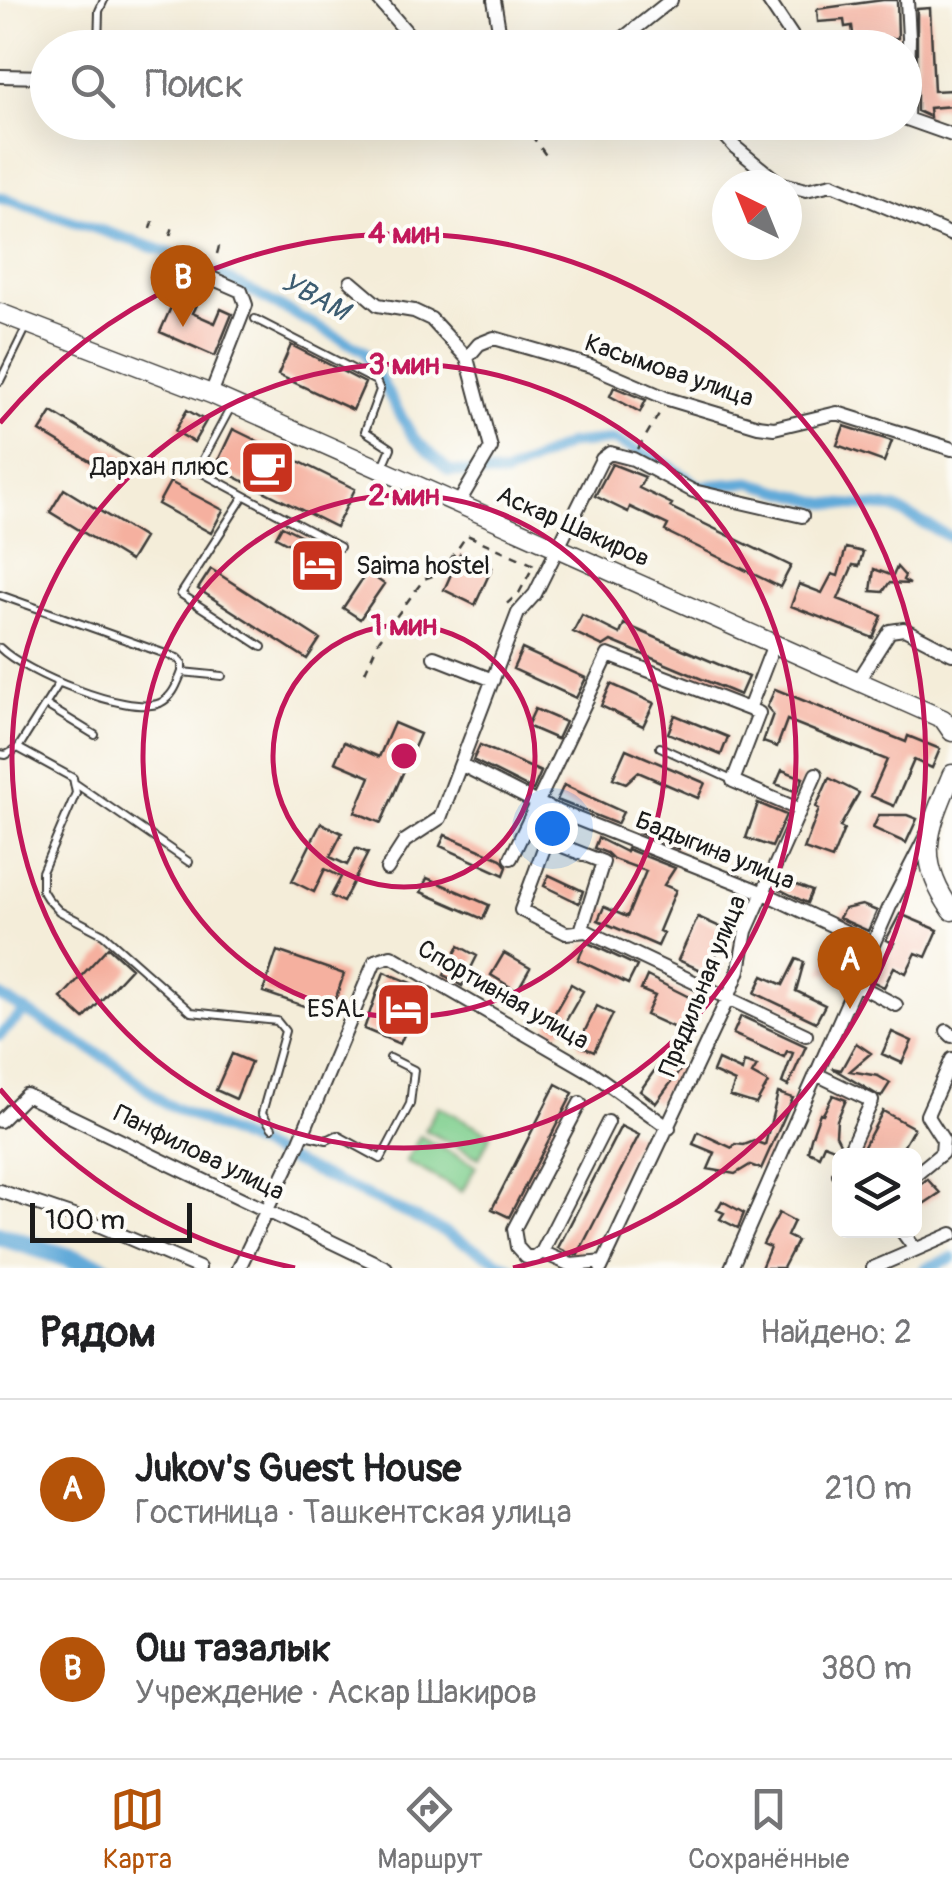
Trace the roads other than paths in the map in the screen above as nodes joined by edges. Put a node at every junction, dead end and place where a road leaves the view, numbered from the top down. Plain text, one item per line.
1 (104, 0) edge
2 (379, 0) edge
3 (494, 0) edge
4 (670, 0) edge
5 (768, 0) edge
6 (907, 0) edge
7 (98, 30) edge
8 (405, 30) edge
9 (499, 30) edge
10 (633, 30) edge
11 (788, 30) edge
12 (909, 30) edge
13 (0, 76) edge
14 (30, 77) edge
15 (922, 124) edge
16 (952, 135) edge
17 (729, 140) edge
18 (952, 235) edge
19 (194, 266) dead end
20 (351, 282) dead end
21 (0, 312) edge
22 (255, 319) dead end
23 (28, 322) junction
24 (467, 358) junction
25 (0, 381) edge
26 (211, 394) junction
27 (233, 404) junction
28 (952, 450) edge
29 (382, 470) junction
30 (244, 496) junction
31 (458, 504) junction
32 (802, 516) dead end
33 (340, 547) dead end
34 (557, 548) junction
35 (0, 595) edge
36 (774, 644) junction
37 (262, 647) dead end
38 (0, 648) edge
39 (952, 654) edge
40 (434, 657) dead end
41 (182, 672) junction
42 (222, 676) dead end
43 (492, 680) junction
44 (858, 682) junction
45 (59, 683) junction
46 (46, 704) junction
47 (749, 709) junction
48 (952, 732) edge
49 (95, 734) dead end
50 (660, 747) dead end
51 (18, 748) junction
52 (0, 754) edge
53 (462, 765) junction
54 (816, 774) dead end
55 (952, 774) edge
56 (734, 781) junction
57 (75, 784) junction
58 (537, 803) junction
59 (800, 810) junction
60 (929, 830) junction
61 (547, 840) junction
62 (511, 858) dead end
63 (189, 862) dead end
64 (387, 869) dead end
65 (764, 894) junction
66 (952, 911) edge
67 (581, 931) junction
68 (872, 946) junction
69 (856, 984) junction
70 (728, 998) junction
71 (896, 1005) dead end
72 (806, 1035) dead end
73 (390, 1058) dead end
74 (952, 1059) edge
75 (816, 1074) junction
76 (580, 1102) dead end
77 (0, 1121) edge
78 (608, 1122) dead end
79 (272, 1128) dead end
80 (668, 1128) junction
81 (301, 1139) junction
82 (851, 1148) edge
83 (922, 1169) edge
84 (0, 1192) edge
85 (266, 1210) junction
86 (952, 1234) edge
87 (907, 1238) edge
88 (915, 1248) junction
89 (542, 1252) junction
90 (603, 1265) edge
91 (199, 1268) edge
92 (239, 1268) edge
93 (386, 1268) edge
94 (731, 1268) edge
95 (873, 1268) edge

1 - 7 lane
2 - 8 street
3 - 9 street
4 - 10 street
5 - 11 street
6 - 12 street
13 - 14 street
15 - 16 street
17 - 18 street
19 - 26 street
20 - 24 street
21 - 23 main road, Аскар Шакиров
22 - 29 lane
23 - 25 lane
23 - 26 main road, Аскар Шакиров
24 - 28 street, Касымова улица
24 - 31 street
26 - 27 main road, Аскар Шакиров
27 - 29 main road, Аскар Шакиров
27 - 30 lane
29 - 31 main road, Аскар Шакиров
30 - 33 lane
30 - 37 lane
31 - 34 main road, Аскар Шакиров
32 - 34 street
34 - 36 main road, Аскар Шакиров
34 - 43 street
35 - 41 lane
36 - 44 main road, Аскар Шакиров
36 - 47 street
38 - 45 lane
39 - 44 street
40 - 43 street
41 - 42 lane
41 - 45 lane
43 - 53 street
44 - 48 main road, Аскар Шакиров
45 - 46 lane
46 - 49 lane
46 - 51 lane
47 - 56 street
47 - 58 street
50 - 56 lane
51 - 52 lane
51 - 57 lane
53 - 58 street, Бадыгина улица
53 - 64 street
54 - 59 street, Прядильная улица
55 - 60 main road
56 - 59 street
57 - 63 lane
57 - 79 lane
58 - 61 street
58 - 62 street
58 - 65 street, Бадыгина улица
59 - 65 street, Прядильная улица
60 - 66 main road
60 - 68 street
61 - 67 street
61 - 67 street
65 - 68 street, Бадыгина улица
65 - 70 street, Прядильная улица
67 - 70 street
68 - 69 street
69 - 71 street
69 - 75 street
70 - 72 street
70 - 80 street, Прядильная улица
73 - 81 lane
74 - 83 street
75 - 82 street
75 - 94 street
76 - 89 street
77 - 85 street, Панфилова улица
78 - 89 street
80 - 81 street, Спортивная улица
80 - 90 street, Прядильная улица
81 - 85 street
84 - 91 street
85 - 92 street
85 - 93 street, Панфилова улица
86 - 88 street
87 - 88 street
88 - 95 street
89 - 90 street

